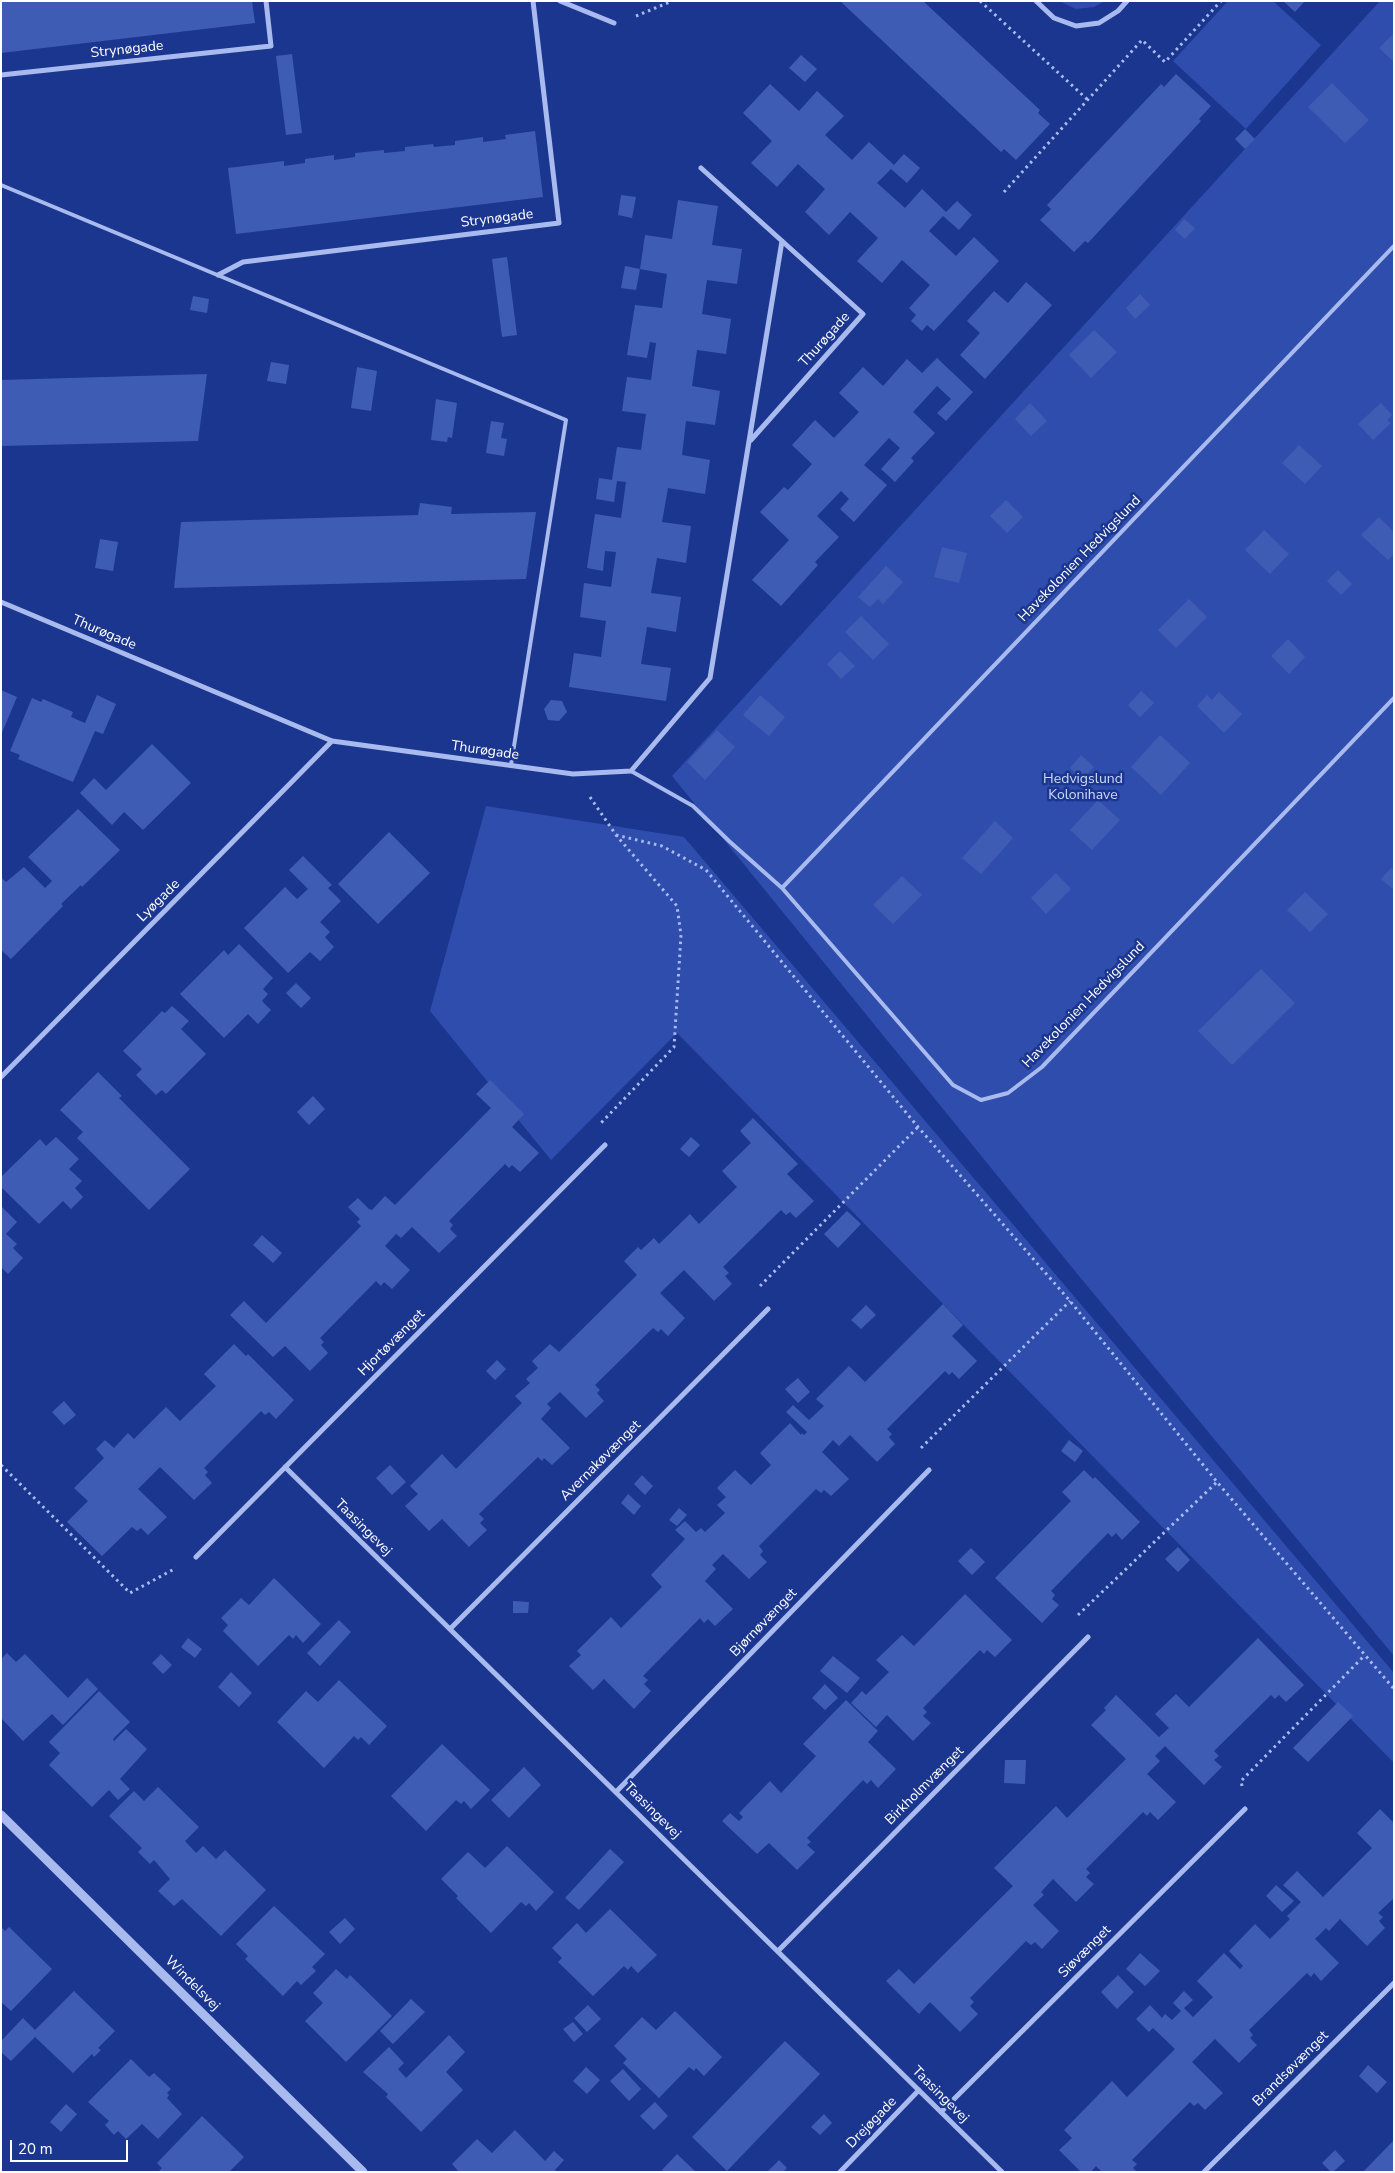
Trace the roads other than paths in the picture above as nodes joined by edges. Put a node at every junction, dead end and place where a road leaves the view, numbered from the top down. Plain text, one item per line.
1 (266, 1) edge
2 (533, 1) edge
3 (560, 1) edge
4 (1036, 1) edge
5 (1127, 1) edge
6 (614, 24) road end
7 (1, 75) edge
8 (701, 168) dead end
9 (1, 185) edge
10 (782, 241) junction
11 (1394, 246) edge
12 (218, 275) junction
13 (750, 440) junction
14 (1, 602) edge
15 (1394, 698) edge
16 (332, 741) junction
17 (511, 766) junction
18 (631, 771) junction
19 (782, 888) junction
20 (1, 1077) edge
21 (605, 1145) road end
22 (768, 1308) road end
23 (285, 1467) junction
24 (929, 1470) road end
25 (196, 1557) road end
26 (450, 1629) junction
27 (1088, 1637) road end
28 (616, 1792) junction
29 (1245, 1809) road end
30 (1, 1815) edge
31 (778, 1952) junction
32 (1394, 1983) edge
33 (919, 2090) junction
34 (941, 2112) junction
35 (363, 2172) edge
36 (840, 2172) edge
37 (1002, 2172) edge
38 (1204, 2172) edge

1 - 7 street, Strynøgade
2 - 12 street, Strynøgade
3 - 6 street
4 - 5 street
8 - 10 street, Thurøgade
9 - 12 lane
10 - 13 street
10 - 13 street, Thurøgade
11 - 19 lane, Havekolonien Hedvigslund
12 - 17 lane
13 - 18 street
14 - 16 street, Thurøgade
15 - 19 lane, Havekolonien Hedvigslund
16 - 17 street, Thurøgade
16 - 20 street, Lyøgade
17 - 18 street, Thurøgade
18 - 19 lane, Havekolonien Hedvigslund
21 - 23 street, Hjortøvænget
22 - 26 street, Avernakøvænget
23 - 25 street, Hjortøvænget
23 - 26 street, Taasingevej
24 - 28 street, Bjørnøvænget
26 - 28 street, Taasingevej
27 - 31 street, Birkholmvænget
28 - 31 street, Taasingevej
29 - 34 street, Siøvænget
30 - 35 street, Windelsvej
31 - 33 street, Taasingevej
32 - 38 street, Brandsøvænget
33 - 34 street, Taasingevej
33 - 36 street, Drejøgade
34 - 37 street, Taasingevej

